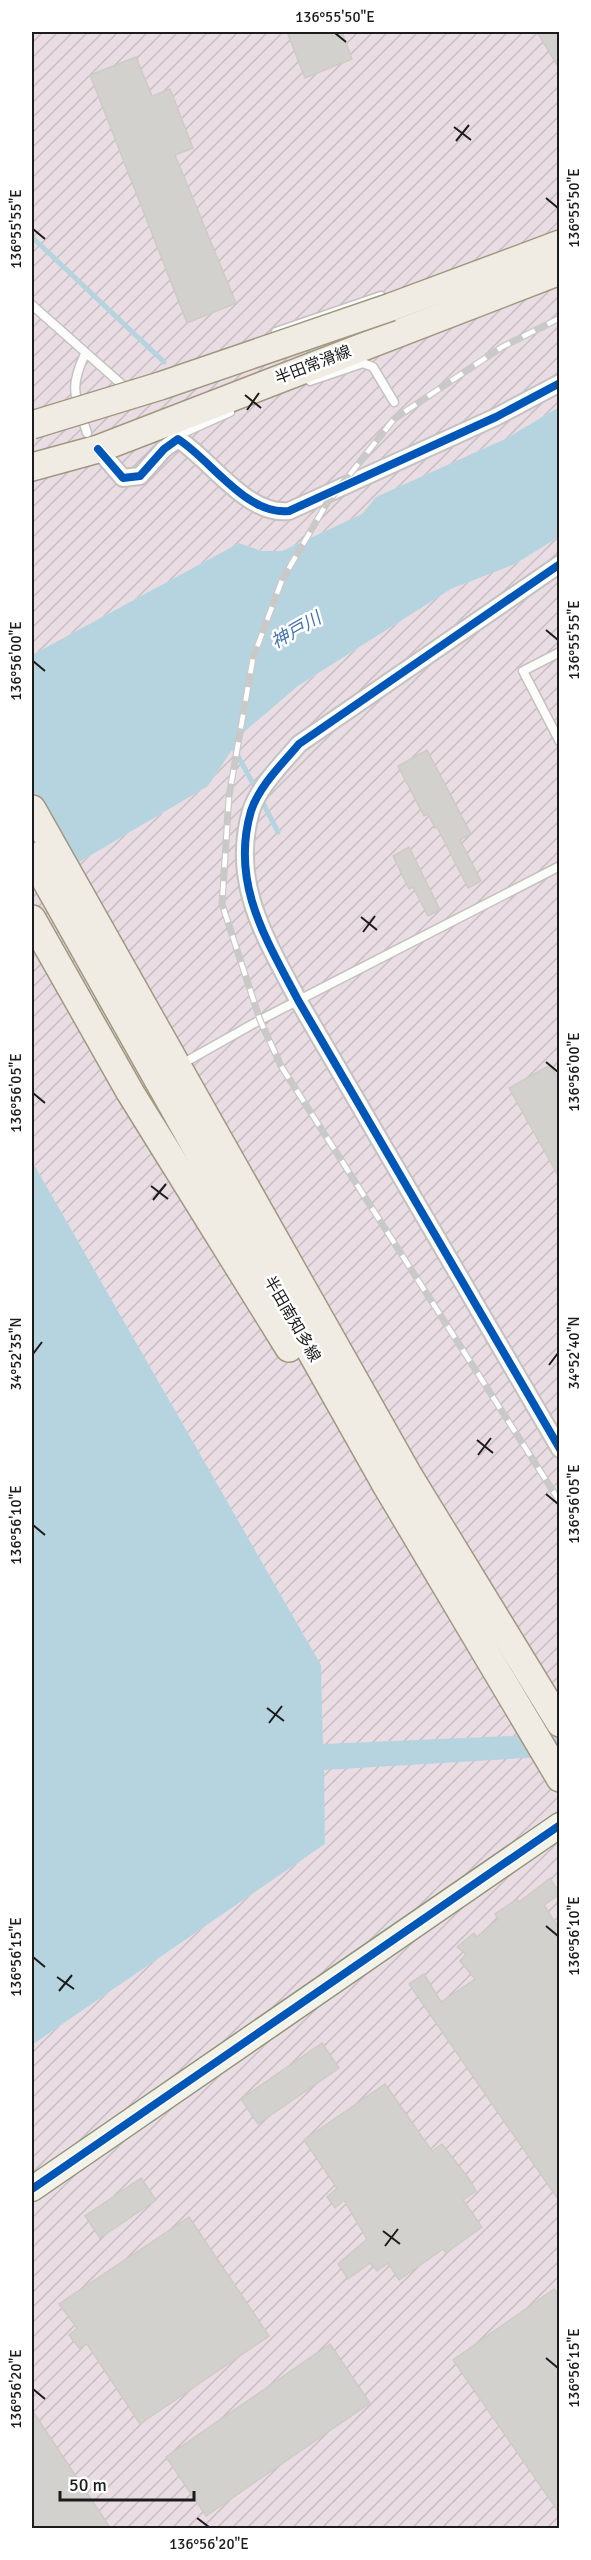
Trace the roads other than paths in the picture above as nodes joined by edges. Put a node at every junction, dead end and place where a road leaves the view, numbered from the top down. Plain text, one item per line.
1 (560, 244) edge
2 (560, 255) edge
3 (560, 271) edge
4 (386, 302) junction
5 (32, 305) edge
6 (270, 334) dead end
7 (85, 354) junction
8 (186, 366) dead end
9 (306, 383) dead end
10 (560, 383) edge
11 (394, 402) dead end
12 (241, 407) dead end
13 (32, 425) edge
14 (178, 439) junction
15 (93, 441) junction
16 (32, 448) edge
17 (32, 467) edge
18 (560, 564) edge
19 (560, 652) edge
20 (560, 742) edge
21 (32, 809) edge
22 (32, 856) edge
23 (560, 866) edge
24 (74, 909) junction
25 (35, 926) edge
26 (298, 1000) junction
27 (167, 1073) junction
28 (560, 1449) edge
29 (385, 1483) junction
30 (554, 1714) edge
31 (560, 1778) edge
32 (560, 1826) edge
33 (32, 2189) edge

1 - 4 main road
2 - 15 main road, 半田常滑線
3 - 15 main road, 半田常滑線
4 - 6 lane
4 - 13 main road, bridge
5 - 7 lane
7 - 8 lane
7 - 15 lane
9 - 11 lane
10 - 14 street
12 - 14 lane
14 - 15 street
15 - 16 main road, 半田常滑線
15 - 17 main road, 半田常滑線
18 - 26 street
19 - 20 lane
21 - 24 main road, 半田南知多線
22 - 24 main road, 半田南知多線
23 - 26 lane
24 - 27 main road, 半田南知多線
25 - 29 main road
26 - 27 lane
26 - 28 street
27 - 29 main road, 半田南知多線
27 - 30 main road, 半田南知多線
29 - 31 main road, 半田南知多線
32 - 33 street

